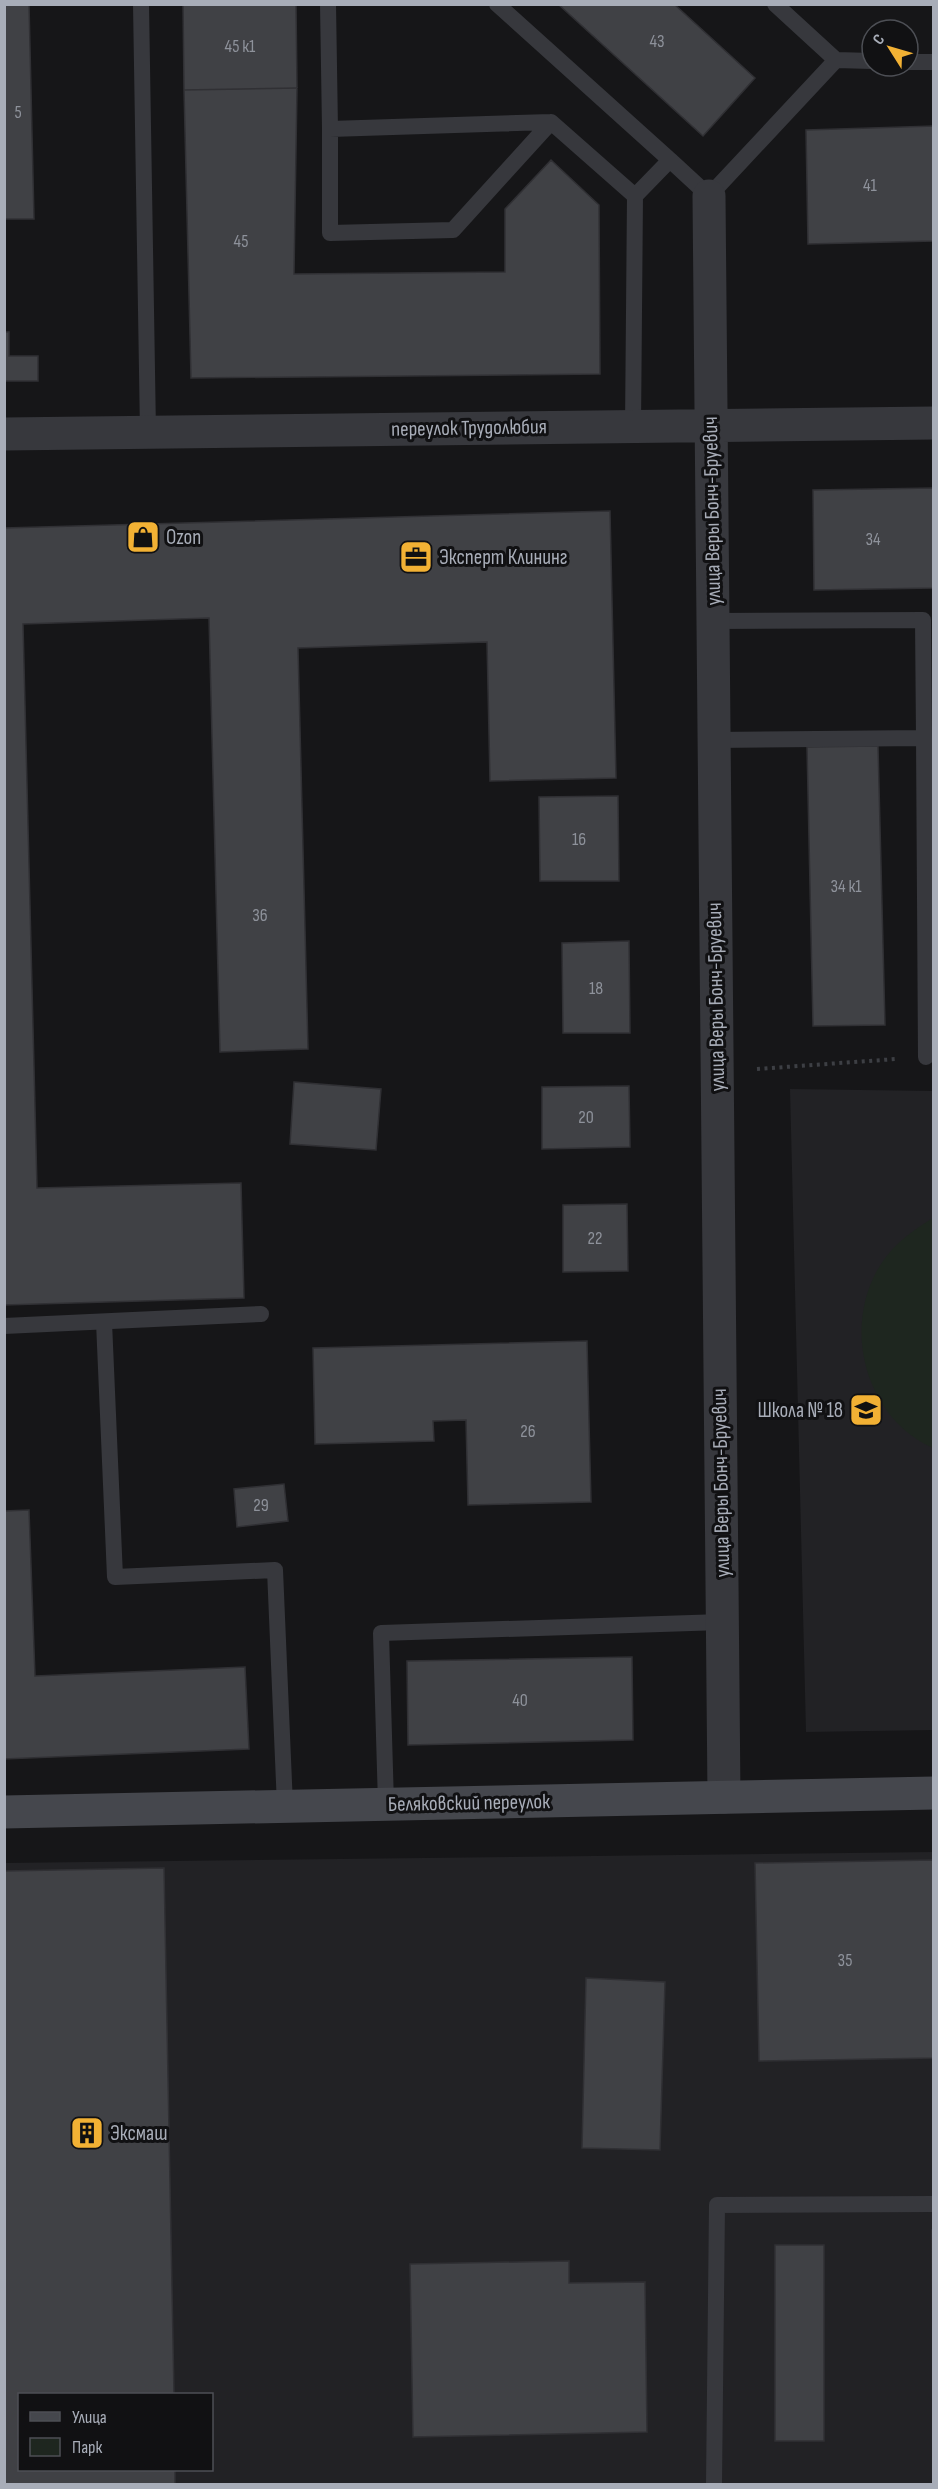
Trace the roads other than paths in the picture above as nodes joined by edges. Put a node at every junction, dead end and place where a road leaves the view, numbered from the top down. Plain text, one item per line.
1 (141, 4) edge
2 (328, 4) edge
3 (497, 4) edge
4 (775, 4) edge
5 (836, 60) junction
6 (860, 61) edge
7 (551, 122) junction
8 (330, 129) junction
9 (670, 160) junction
10 (635, 196) junction
11 (709, 196) junction
12 (933, 423) edge
13 (710, 425) junction
14 (633, 427) junction
15 (148, 432) junction
16 (4, 434) edge
17 (928, 620) edge
18 (713, 621) junction
19 (924, 738) junction
20 (714, 740) junction
21 (928, 779) edge
22 (929, 952) edge
23 (926, 1057) road end
24 (261, 1314) dead end
25 (104, 1322) junction
26 (4, 1326) edge
27 (722, 1622) junction
28 (933, 1793) edge
29 (724, 1797) junction
30 (386, 1804) junction
31 (285, 1806) junction
32 (4, 1812) edge
33 (933, 2204) edge
34 (714, 2484) edge

1 - 15 lane
2 - 8 lane
3 - 9 lane
4 - 5 lane
5 - 6 lane
5 - 11 lane
7 - 8 lane
7 - 8 lane
7 - 10 lane
9 - 10 lane
9 - 11 lane
10 - 14 lane
11 - 13 street, улица Веры Бонч-Бруевич
12 - 13 street, переулок Трудолюбия
13 - 14 street, переулок Трудолюбия
13 - 18 street, улица Веры Бонч-Бруевич
14 - 15 street, переулок Трудолюбия
15 - 16 street, переулок Трудолюбия
17 - 18 lane
17 - 19 lane
18 - 20 street, улица Веры Бонч-Бруевич
19 - 20 lane
19 - 21 lane
20 - 27 street, улица Веры Бонч-Бруевич
21 - 22 lane
22 - 23 lane
24 - 25 lane
25 - 26 lane
25 - 31 lane
27 - 29 street, улица Веры Бонч-Бруевич
27 - 30 lane
28 - 29 street, Беляковский переулок
29 - 30 street, Беляковский переулок
30 - 31 street, Беляковский переулок
31 - 32 street, Беляковский переулок
33 - 34 lane

